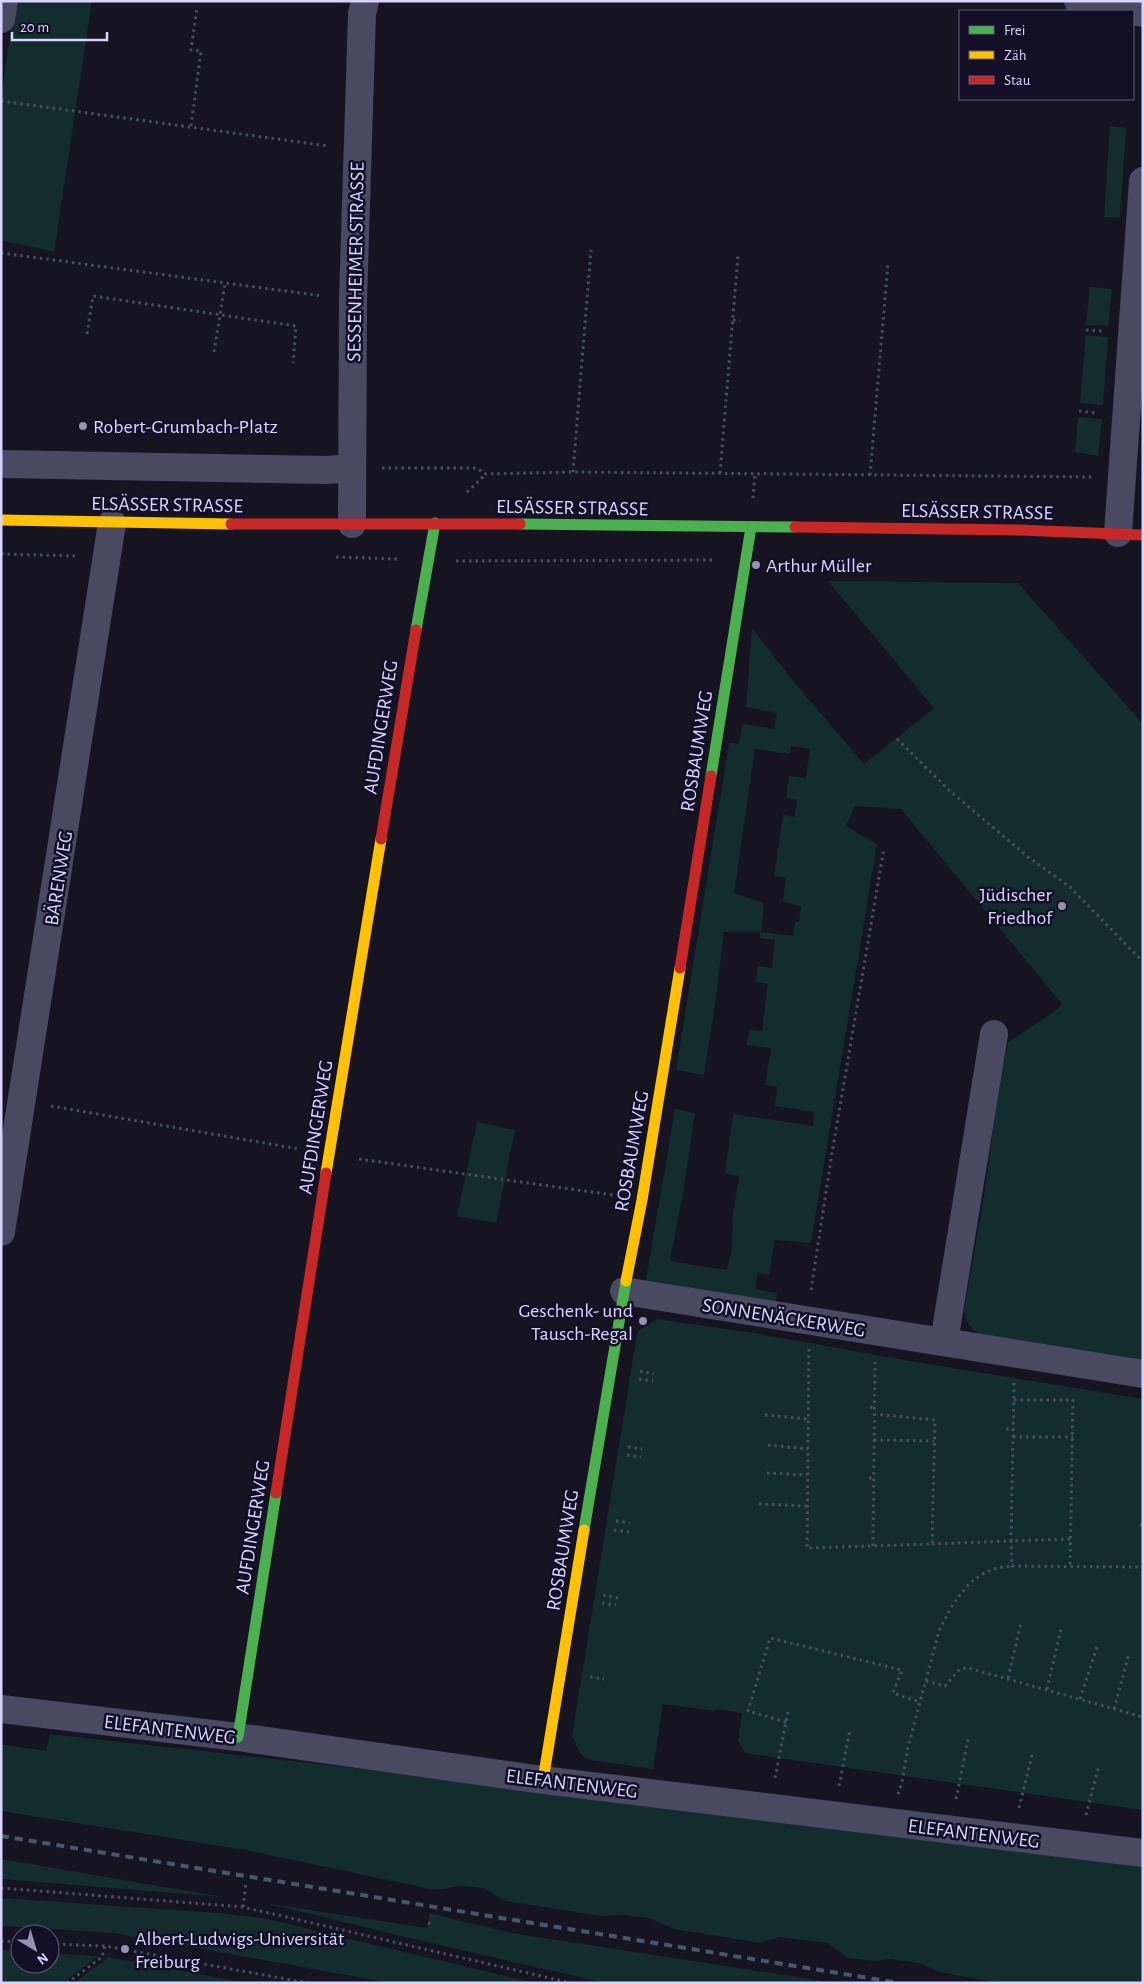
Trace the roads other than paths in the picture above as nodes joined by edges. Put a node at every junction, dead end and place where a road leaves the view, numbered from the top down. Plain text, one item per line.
1 (4, 1) edge
2 (365, 1) edge
3 (1078, 1) edge
4 (1086, 1) edge
5 (1129, 10) edge
6 (1, 19) edge
7 (1143, 181) edge
8 (1, 464) edge
9 (352, 468) junction
10 (1, 520) edge
11 (112, 523) junction
12 (435, 523) junction
13 (352, 524) junction
14 (751, 527) junction
15 (1130, 534) edge
16 (994, 1034) dead end
17 (1, 1232) edge
18 (624, 1291) junction
19 (944, 1342) junction
20 (1143, 1374) edge
21 (1, 1709) edge
22 (238, 1737) junction
23 (543, 1780) junction
24 (1143, 1853) edge

1 - 6 street
2 - 9 street, SESSENHEIMER STRASSE
3 - 4 street
4 - 5 street
7 - 15 street
8 - 9 street
9 - 13 street, SESSENHEIMER STRASSE
10 - 11 street, ELSÄSSER STRASSE
11 - 13 street, ELSÄSSER STRASSE
11 - 17 street, BÄRENWEG
12 - 13 street, ELSÄSSER STRASSE
12 - 14 street, ELSÄSSER STRASSE
12 - 22 street, AUFDINGERWEG
14 - 15 street, ELSÄSSER STRASSE
14 - 18 street, ROSBAUMWEG
16 - 19 street
18 - 19 street, SONNENÄCKERWEG
18 - 23 street, ROSBAUMWEG
19 - 20 street, SONNENÄCKERWEG
21 - 22 street, ELEFANTENWEG
22 - 23 street, ELEFANTENWEG
23 - 24 street, ELEFANTENWEG

